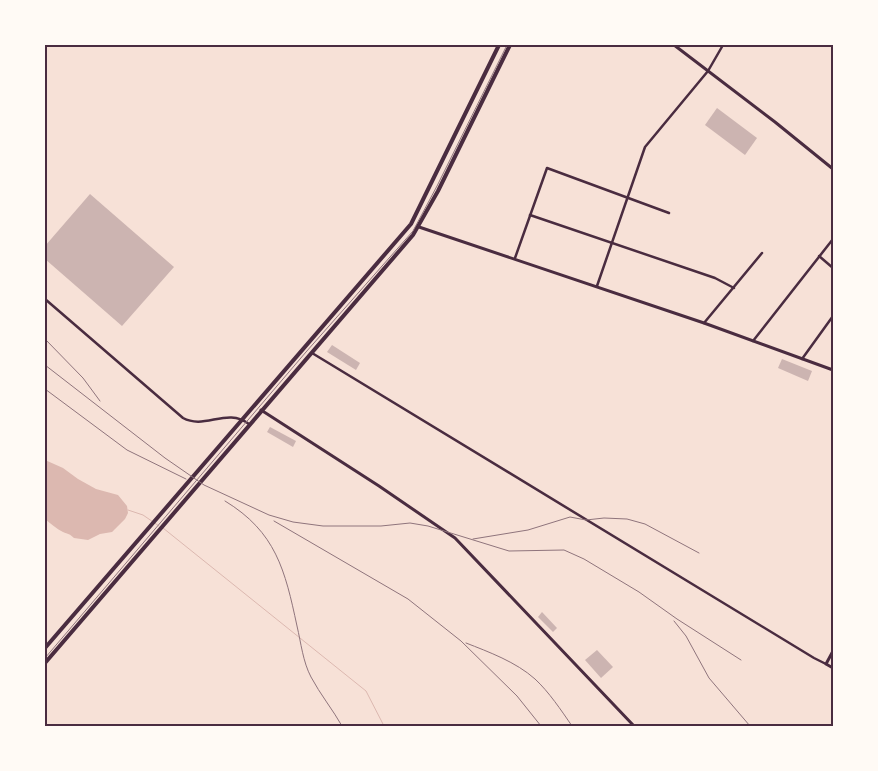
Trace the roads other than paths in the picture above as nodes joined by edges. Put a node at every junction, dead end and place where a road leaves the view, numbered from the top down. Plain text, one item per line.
1 (499, 45) edge
2 (510, 45) edge
3 (674, 45) edge
4 (723, 45) edge
5 (708, 71) junction
6 (833, 169) edge
7 (628, 198) junction
8 (669, 213) dead end
9 (530, 215) junction
10 (419, 227) junction
11 (402, 234) junction
12 (833, 239) edge
13 (409, 240) junction
14 (612, 244) junction
15 (762, 253) dead end
16 (819, 256) junction
17 (515, 258) junction
18 (833, 268) edge
19 (597, 286) junction
20 (734, 288) junction
21 (45, 299) edge
22 (833, 316) edge
23 (329, 318) junction
24 (704, 322) junction
25 (336, 324) junction
26 (753, 341) junction
27 (311, 352) junction
28 (802, 359) junction
29 (833, 370) edge
30 (261, 410) junction
31 (242, 419) junction
32 (249, 424) junction
33 (45, 648) edge
34 (833, 651) edge
35 (45, 663) edge
36 (826, 664) junction
37 (833, 668) edge
38 (634, 726) edge

1 - 11 main road
2 - 10 main road
3 - 5 street
4 - 5 street
5 - 6 street
5 - 7 street
7 - 8 street
7 - 9 street
7 - 14 street
9 - 14 street
9 - 17 street
10 - 13 main road
10 - 17 street
11 - 13 main road
11 - 23 main road
12 - 16 street
13 - 25 main road
14 - 19 street
14 - 20 street
15 - 20 street
16 - 18 street
16 - 26 street
17 - 19 street
19 - 24 street
20 - 24 street
21 - 31 street
22 - 28 street
23 - 25 main road
23 - 31 main road
24 - 26 street
25 - 27 main road
26 - 28 street
27 - 30 main road
27 - 36 street
28 - 29 street
30 - 32 main road
30 - 38 street
31 - 32 street
31 - 33 main road
32 - 35 main road
34 - 36 street
36 - 37 street

